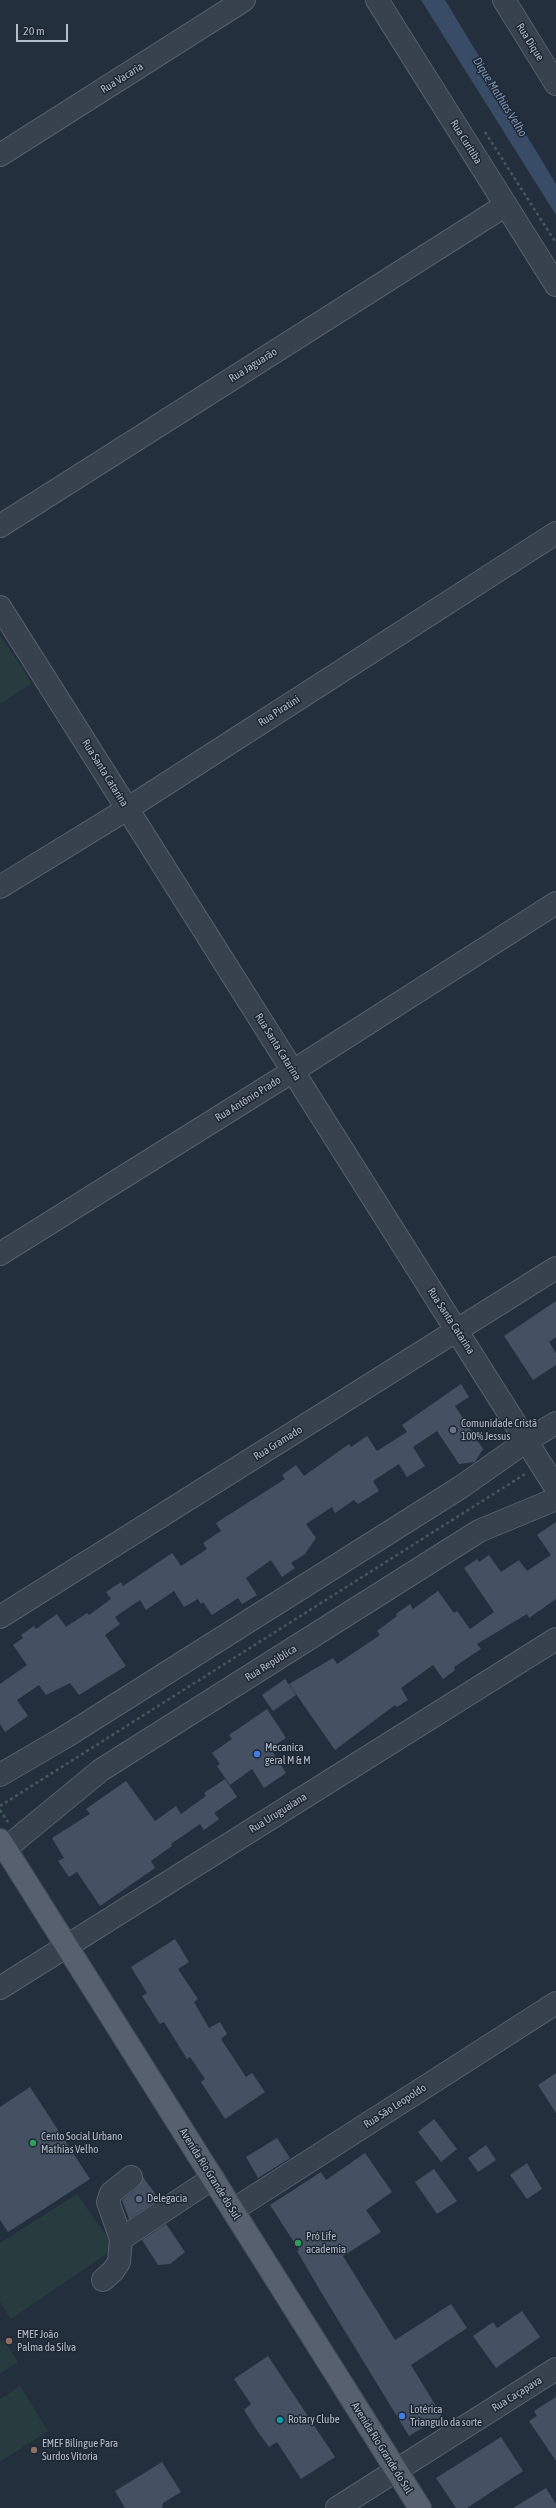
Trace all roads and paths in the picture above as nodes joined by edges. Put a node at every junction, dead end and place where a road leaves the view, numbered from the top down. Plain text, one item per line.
1 (244, 0) edge
2 (377, 0) edge
3 (504, 0) edge
4 (556, 84) edge
5 (0, 155) edge
6 (506, 205) junction
7 (556, 285) edge
8 (0, 526) edge
9 (556, 533) edge
10 (0, 607) edge
11 (127, 808) junction
12 (0, 887) edge
13 (556, 903) edge
14 (293, 1071) junction
15 (0, 1254) edge
16 (556, 1268) edge
17 (457, 1331) junction
18 (556, 1423) edge
19 (528, 1440) junction
20 (541, 1464) junction
21 (556, 1488) edge
22 (556, 1499) edge
23 (0, 1617) edge
24 (556, 1639) edge
25 (0, 1775) edge
26 (0, 1806) edge
27 (2, 1846) edge
28 (68, 1945) junction
29 (0, 1988) edge
30 (556, 2003) edge
31 (131, 2177) dead end
32 (213, 2178) junction
33 (233, 2210) junction
34 (121, 2239) junction
35 (103, 2280) dead end
36 (556, 2369) edge
37 (396, 2470) junction
38 (337, 2508) edge
39 (420, 2508) edge

1 - 5 street, Rua Vacaria
2 - 6 street, Rua Curitiba
3 - 4 street, Rua Dique
6 - 7 street, Rua Curitiba
6 - 8 street, Rua Jaguarão
9 - 11 street, Rua Piratini
10 - 11 street, Rua Santa Catarina
11 - 12 street, Rua Piratini
11 - 14 street, Rua Santa Catarina
13 - 14 street, Rua Antônio Prado
14 - 15 street, Rua Antônio Prado
14 - 17 street, Rua Santa Catarina
16 - 17 street, Rua Gramado
17 - 19 street, Rua Santa Catarina
17 - 23 street, Rua Gramado
18 - 19 street
19 - 20 street, Rua Santa Catarina
19 - 25 street
20 - 21 street, Rua Santa Catarina
20 - 26 path
22 - 27 street, Rua República
24 - 28 street, Rua Uruguaiana
27 - 28 main road, Avenida Rio Grande do Sul
28 - 29 street, Rua Uruguaiana
28 - 32 main road, Avenida Rio Grande do Sul
30 - 33 street, Rua São Leopoldo
31 - 34 street
32 - 33 main road, Avenida Rio Grande do Sul
32 - 34 street
33 - 37 main road, Avenida Rio Grande do Sul
34 - 35 street
36 - 37 street, Rua Caçapava
37 - 38 street, Rua Caçapava
37 - 39 main road, Avenida Rio Grande do Sul

